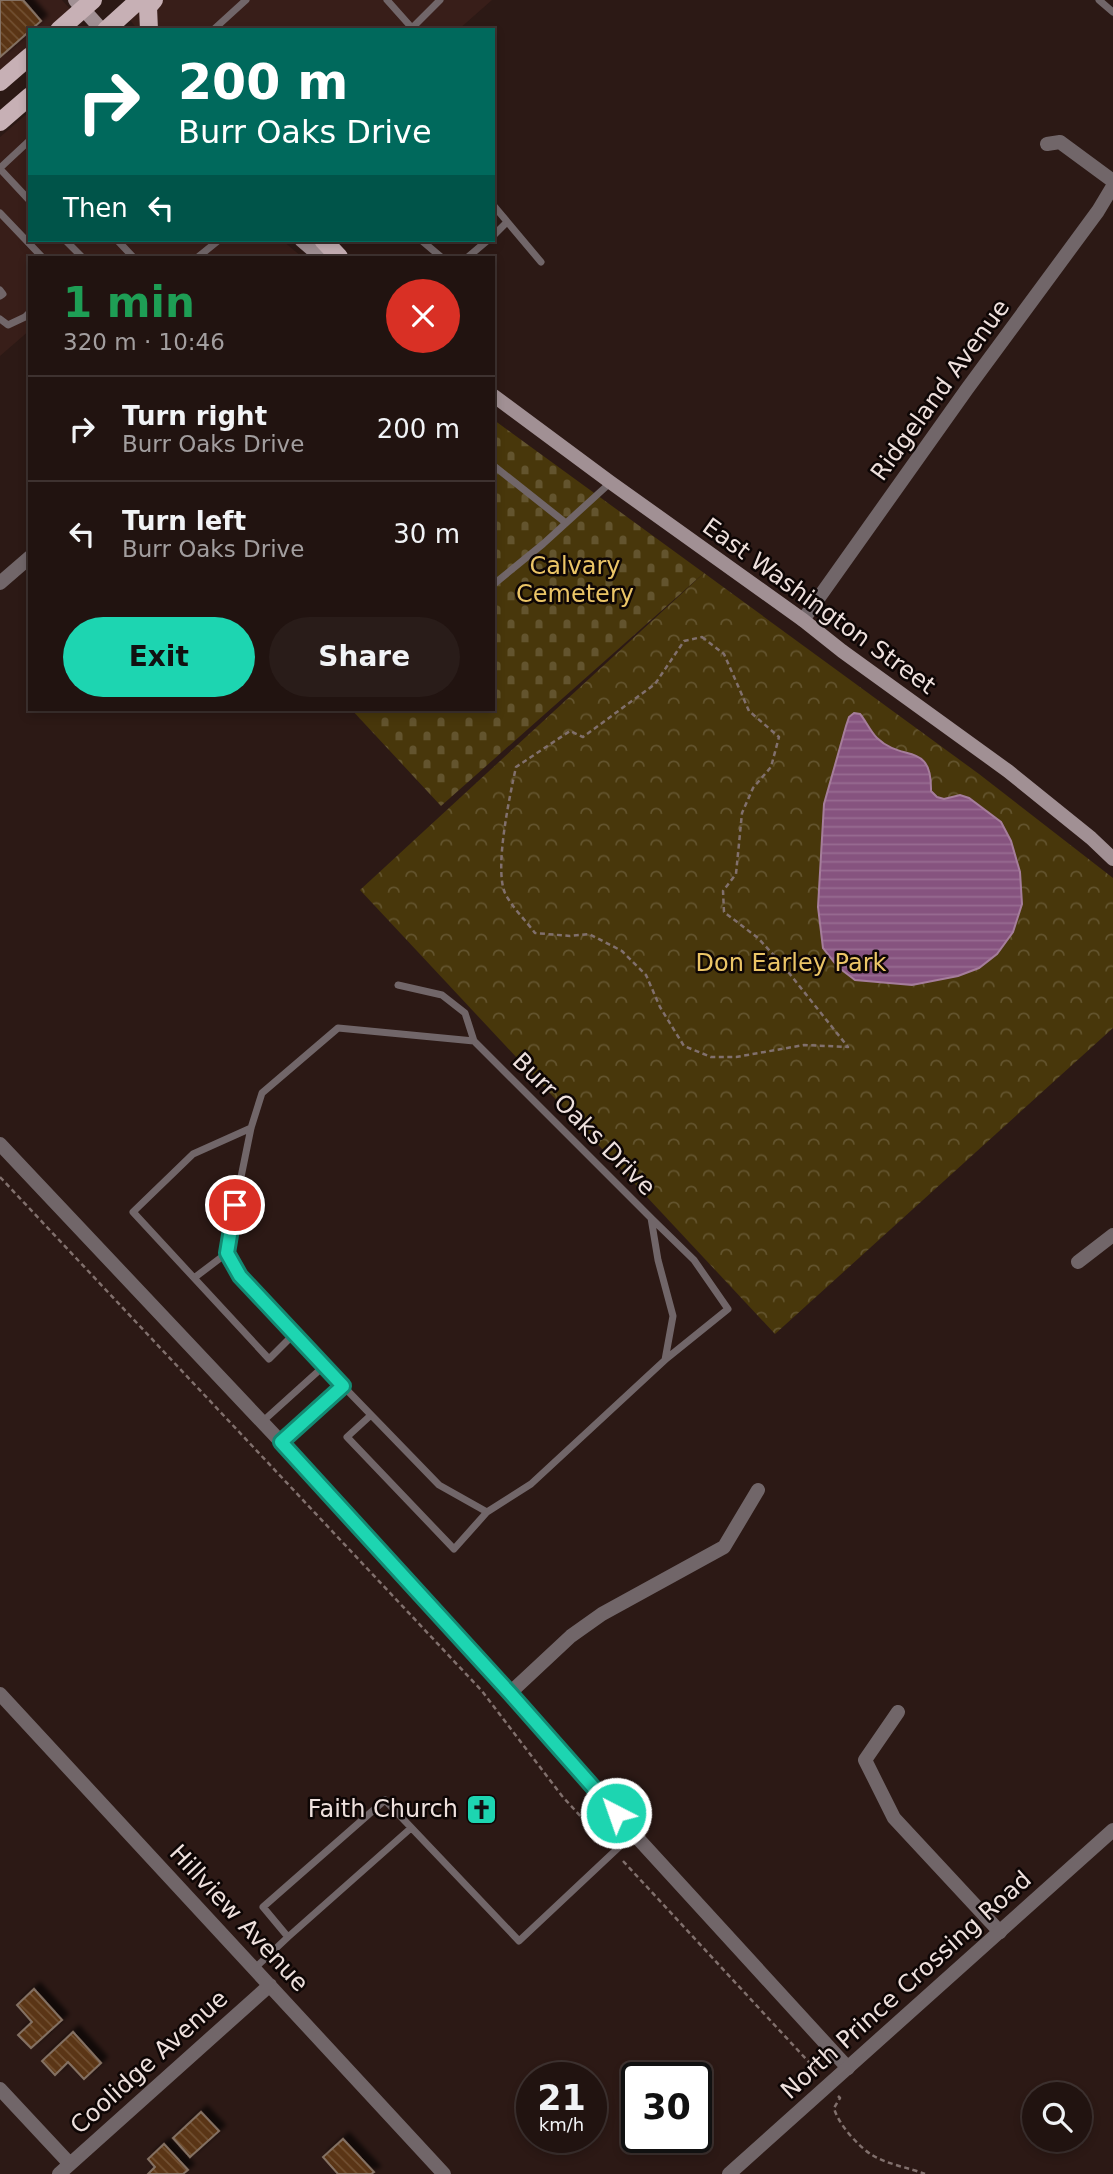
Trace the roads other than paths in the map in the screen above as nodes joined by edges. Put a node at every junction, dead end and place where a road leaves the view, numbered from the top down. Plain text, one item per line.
1 (139, 0) edge
2 (154, 0) edge
3 (246, 0) edge
4 (387, 0) edge
5 (440, 0) edge
6 (1098, 0) edge
7 (84, 3) edge
8 (1113, 12) edge
9 (61, 28) edge
10 (103, 28) edge
11 (106, 28) edge
12 (149, 28) edge
13 (215, 28) edge
14 (410, 28) edge
15 (412, 28) edge
16 (28, 58) edge
17 (0, 82) edge
18 (28, 98) edge
19 (0, 122) edge
20 (28, 142) edge
21 (1047, 144) dead end
22 (0, 169) edge
23 (1113, 181) edge
24 (1113, 186) edge
25 (28, 199) edge
26 (495, 207) edge
27 (0, 213) edge
28 (508, 222) junction
29 (495, 234) edge
30 (67, 242) edge
31 (119, 242) edge
32 (217, 242) edge
33 (303, 242) edge
34 (325, 242) edge
35 (423, 242) edge
36 (486, 242) edge
37 (41, 256) edge
38 (81, 256) edge
39 (132, 256) edge
40 (199, 256) edge
41 (320, 256) edge
42 (338, 256) edge
43 (440, 256) edge
44 (469, 256) edge
45 (541, 262) dead end
46 (0, 290) edge
47 (0, 296) edge
48 (28, 314) edge
49 (0, 319) edge
50 (495, 397) edge
51 (495, 467) edge
52 (610, 482) junction
53 (566, 523) junction
54 (28, 559) edge
55 (0, 583) edge
56 (495, 583) edge
57 (803, 620) junction
58 (1113, 859) edge
59 (398, 985) dead end
60 (474, 1041) junction
61 (251, 1128) junction
62 (0, 1144) edge
63 (652, 1219) junction
64 (1113, 1235) edge
65 (227, 1253) junction
66 (1078, 1262) dead end
67 (194, 1278) junction
68 (294, 1334) junction
69 (665, 1360) junction
70 (324, 1366) junction
71 (343, 1386) junction
72 (371, 1415) junction
73 (262, 1422) junction
74 (281, 1442) junction
75 (758, 1490) dead end
76 (487, 1512) junction
77 (510, 1693) junction
78 (0, 1694) edge
79 (5, 1710) edge
80 (898, 1712) dead end
81 (411, 1828) junction
82 (1113, 1830) edge
83 (633, 1833) junction
84 (1000, 1932) junction
85 (288, 1937) junction
86 (255, 1968) junction
87 (271, 1984) junction
88 (848, 2068) junction
89 (0, 2089) edge
90 (64, 2169) edge
91 (444, 2174) edge
92 (729, 2174) edge

1 - 11 main road
2 - 12 main road
3 - 13 lane
4 - 14 lane
5 - 15 lane
6 - 8 lane
7 - 9 main road
7 - 10 main road
16 - 17 main road
18 - 19 main road
20 - 22 lane
21 - 23 street
22 - 25 lane
24 - 57 street, Ridgeland Avenue
26 - 28 lane
27 - 37 lane
28 - 29 lane
28 - 45 lane
30 - 38 lane
31 - 39 lane
32 - 40 lane
33 - 41 main road
34 - 42 main road
35 - 43 lane
36 - 44 lane
46 - 47 lane
48 - 49 lane
50 - 52 main road, East Washington Street
51 - 53 lane
52 - 53 lane
52 - 57 main road, East Washington Street
53 - 56 lane
54 - 55 street
57 - 58 main road, East Washington Street
59 - 60 lane
60 - 61 lane
60 - 63 lane, Burr Oaks Drive
61 - 65 lane
61 - 67 lane
62 - 73 street
63 - 69 lane, Burr Oaks Drive
63 - 69 lane
64 - 66 street
65 - 67 lane
65 - 68 lane
67 - 68 lane
68 - 70 lane
69 - 76 lane
70 - 71 lane
70 - 73 lane
71 - 72 lane
71 - 74 lane
72 - 76 lane
72 - 76 lane
73 - 74 street
74 - 77 street
75 - 77 street
77 - 83 street
78 - 79 street, Hillview Avenue
79 - 86 street, Hillview Avenue
80 - 84 street
81 - 83 lane
81 - 85 lane
81 - 85 lane
82 - 84 street, North Prince Crossing Road
83 - 88 street
84 - 88 street, North Prince Crossing Road
85 - 86 lane
86 - 87 street, Hillview Avenue
87 - 90 street, Coolidge Avenue
87 - 91 street, Hillview Avenue
88 - 92 street, North Prince Crossing Road
89 - 90 street

